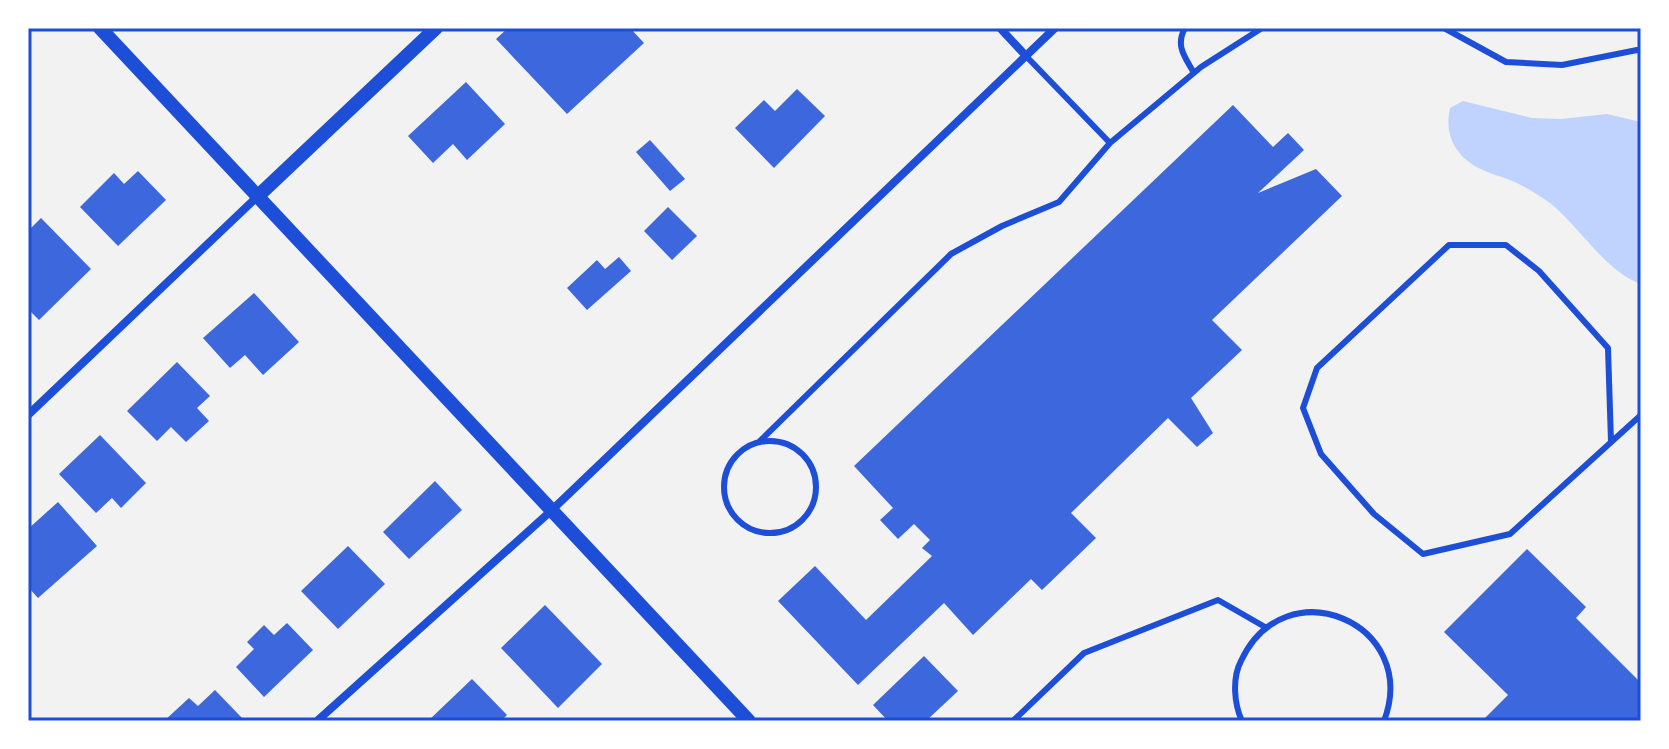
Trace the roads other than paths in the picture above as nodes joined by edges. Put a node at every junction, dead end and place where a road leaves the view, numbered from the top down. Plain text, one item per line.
1 (100, 28) edge
2 (436, 28) edge
3 (1000, 28) edge
4 (1055, 28) edge
5 (1185, 28) edge
6 (1262, 28) edge
7 (1444, 28) edge
8 (1641, 51) edge
9 (1026, 56) junction
10 (1194, 73) junction
11 (1110, 143) junction
12 (258, 196) junction
13 (28, 415) edge
14 (1641, 415) edge
15 (759, 442) junction
16 (1611, 442) junction
17 (552, 510) junction
18 (1265, 627) junction
19 (317, 721) edge
20 (749, 721) edge
21 (1013, 721) edge
22 (1242, 721) edge
23 (1384, 721) edge

1 - 12 street
2 - 12 street
3 - 9 street
4 - 9 street
5 - 10 lane
6 - 10 lane
7 - 8 lane
9 - 11 lane
9 - 17 street
10 - 11 lane
11 - 15 lane
12 - 13 street
12 - 17 street
14 - 16 lane
15 - 15 lane
16 - 16 lane
17 - 19 street
17 - 20 street
18 - 21 lane
18 - 22 lane
18 - 23 lane

